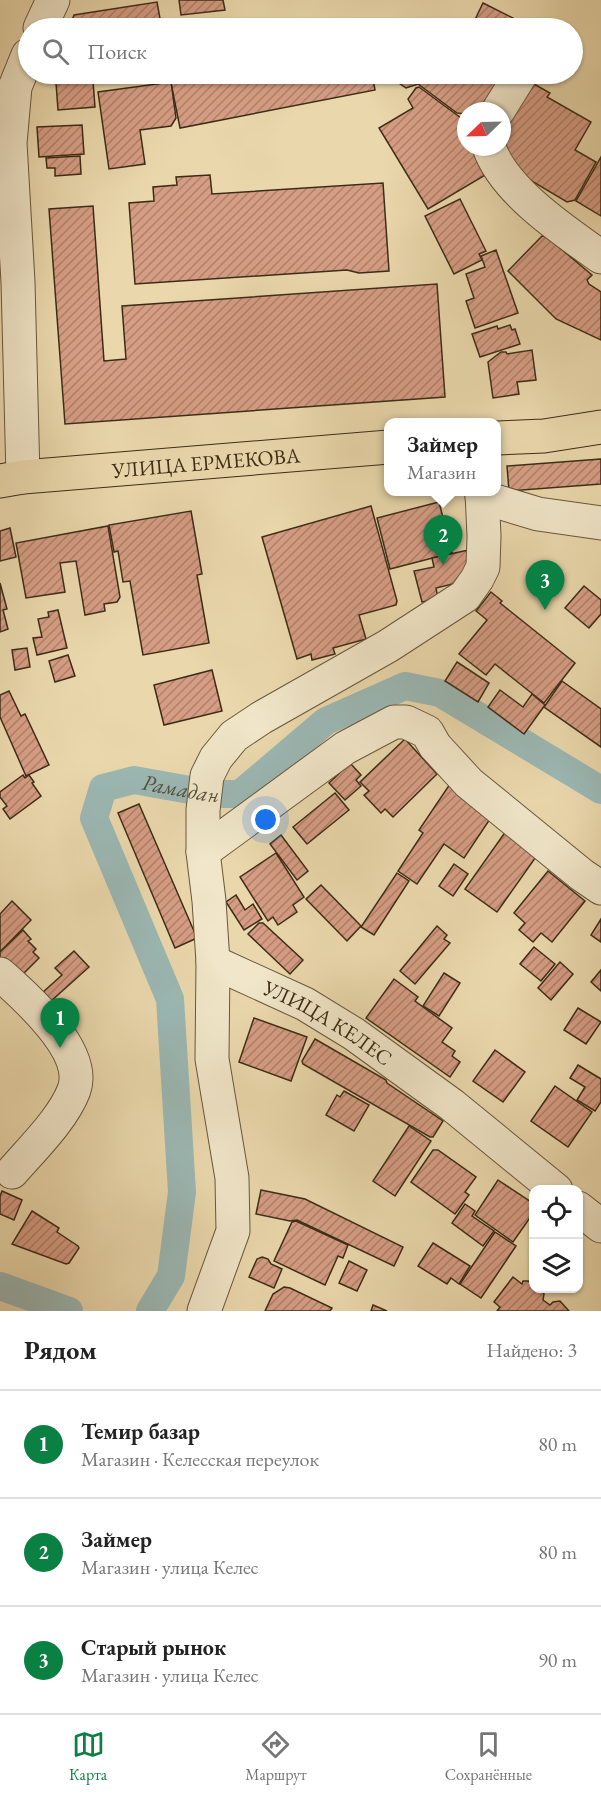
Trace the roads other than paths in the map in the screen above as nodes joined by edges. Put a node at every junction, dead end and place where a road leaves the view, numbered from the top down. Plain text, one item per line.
1 (53, 0) edge
2 (45, 18) edge
3 (18, 80) edge
4 (515, 84) edge
5 (504, 102) edge
6 (492, 156) edge
7 (601, 257) edge
8 (601, 427) edge
9 (501, 438) edge
10 (384, 447) edge
11 (11, 479) edge
12 (491, 498) edge
13 (601, 523) edge
14 (203, 852) junction
15 (601, 888) edge
16 (213, 962) junction
17 (0, 974) edge
18 (12, 1172) dead end
19 (550, 1185) edge
20 (583, 1211) edge
21 (601, 1226) edge
22 (204, 1311) edge

1 - 2 street
3 - 11 street
4 - 5 street
6 - 7 street
8 - 9 main road
10 - 11 main road, УЛИЦА ЕРМЕКОВА
12 - 13 street
12 - 14 street
14 - 15 street
14 - 16 street
16 - 19 street, УЛИЦА КЕЛЕС
16 - 22 street
17 - 18 street
20 - 21 street

